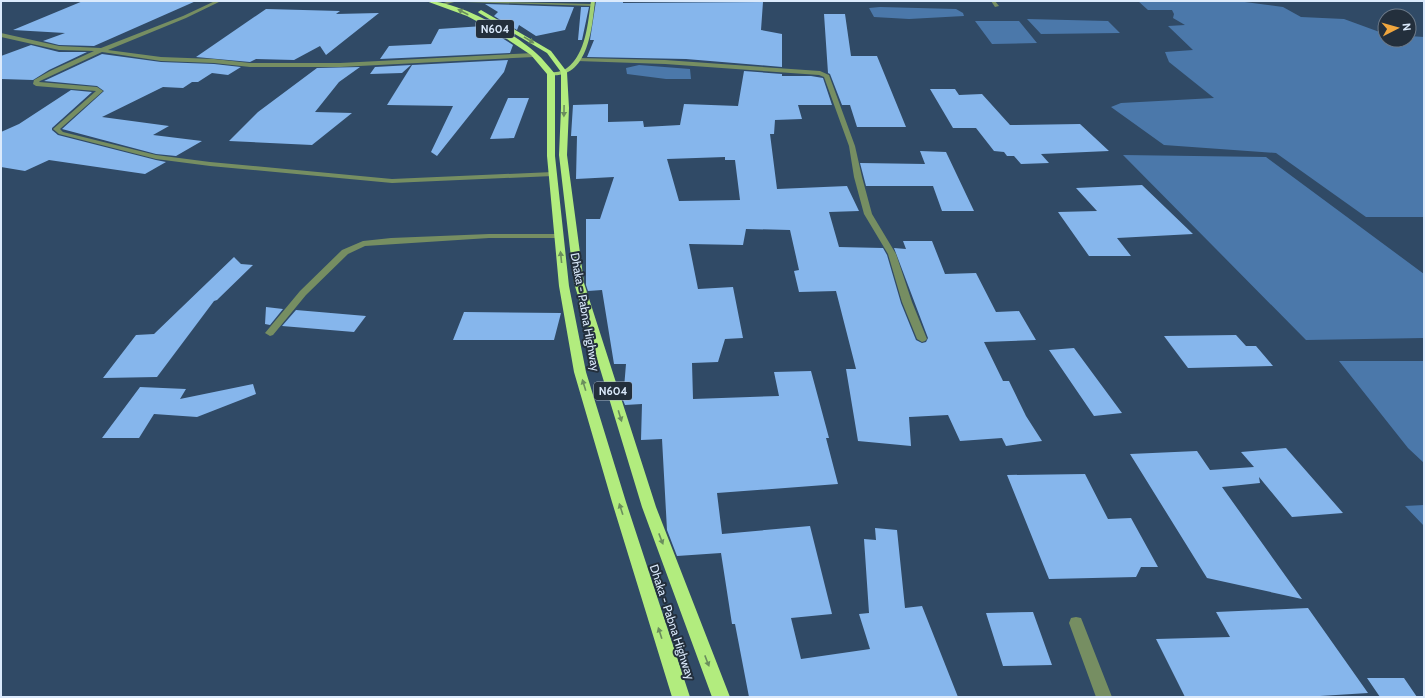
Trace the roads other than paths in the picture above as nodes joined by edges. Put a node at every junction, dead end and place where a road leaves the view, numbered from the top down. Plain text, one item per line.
1 (219, 1) edge
2 (429, 1) edge
3 (457, 1) edge
4 (465, 1) edge
5 (993, 1) edge
6 (593, 3) edge
7 (443, 4) junction
8 (997, 6) dead end
9 (471, 7) dead end
10 (477, 11) dead end
11 (1, 35) edge
12 (100, 50) junction
13 (534, 55) junction
14 (579, 60) junction
15 (557, 73) junction
16 (553, 174) junction
17 (559, 236) junction
18 (270, 333) dead end
19 (922, 340) dead end
20 (1076, 623) dead end
21 (681, 697) edge
22 (721, 697) edge
23 (1104, 697) edge

1 - 12 street
2 - 7 highway, N604
3 - 7 street
3 - 9 highway, N604
4 - 6 street
5 - 8 street
6 - 14 main road
13 -> 7 highway, N604
10 -> 15 highway, N604
11 - 12 street
12 - 13 street
12 - 16 street
13 - 15 highway, N604
14 - 15 main road
14 - 19 street
15 - 16 highway, Dhaka - Pabna Highway / N604
15 -> 22 highway, Dhaka - Pabna Highway / N604
16 - 17 highway, Dhaka - Pabna Highway / N604
17 - 18 street
21 -> 17 highway, Dhaka - Pabna Highway / N604
20 - 23 street

